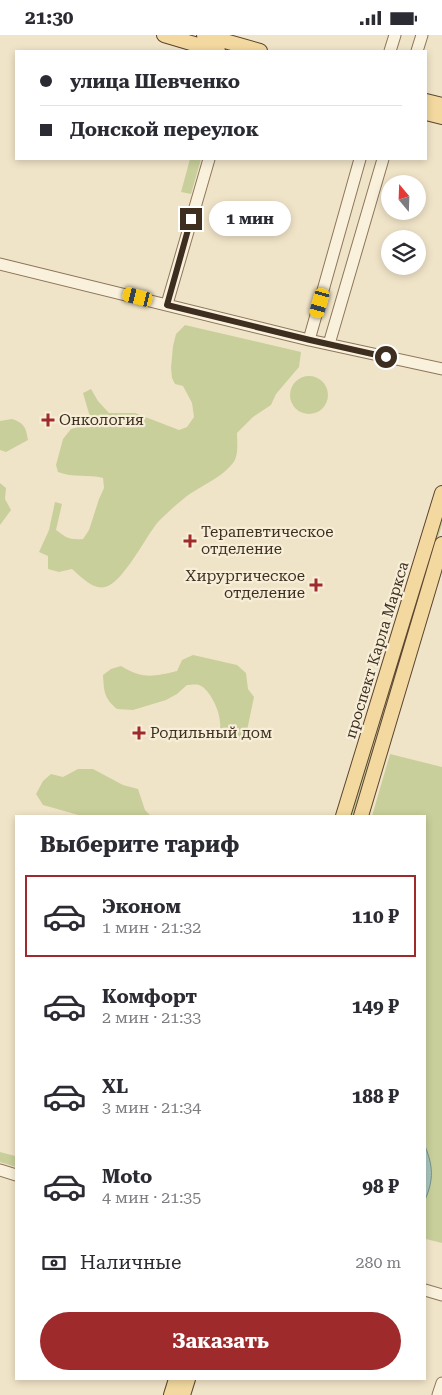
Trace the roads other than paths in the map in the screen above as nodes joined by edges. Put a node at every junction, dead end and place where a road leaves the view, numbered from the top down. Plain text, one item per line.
1 (164, 35) edge
2 (204, 35) edge
3 (395, 35) edge
4 (422, 35) edge
5 (235, 45) edge
6 (256, 50) edge
7 (390, 50) edge
8 (417, 50) edge
9 (427, 101) edge
10 (442, 105) edge
11 (427, 113) edge
12 (442, 117) edge
13 (209, 160) edge
14 (360, 160) edge
15 (383, 160) edge
16 (0, 264) edge
17 (167, 305) junction
18 (310, 340) junction
19 (330, 344) junction
20 (442, 369) edge
21 (442, 493) edge
22 (442, 544) edge
23 (343, 815) edge
24 (361, 815) edge
25 (0, 1170) edge
26 (15, 1175) edge
27 (426, 1290) edge
28 (442, 1295) edge
29 (176, 1380) edge
30 (188, 1380) edge
31 (442, 1383) edge
32 (171, 1395) edge
33 (184, 1395) edge
34 (438, 1395) edge

1 - 5 main road
2 - 5 main road
3 - 7 street
4 - 8 street
5 - 6 main road
9 - 10 main road
11 - 12 main road
13 - 17 street
14 - 18 street
15 - 19 street
16 - 17 street
17 - 18 street
18 - 19 street
19 - 20 street
21 - 23 main road, проспект Карла Маркса
22 - 24 main road, проспект Карла Маркса
25 - 26 street
27 - 28 street
29 - 32 main road
30 - 33 main road
31 - 34 street

